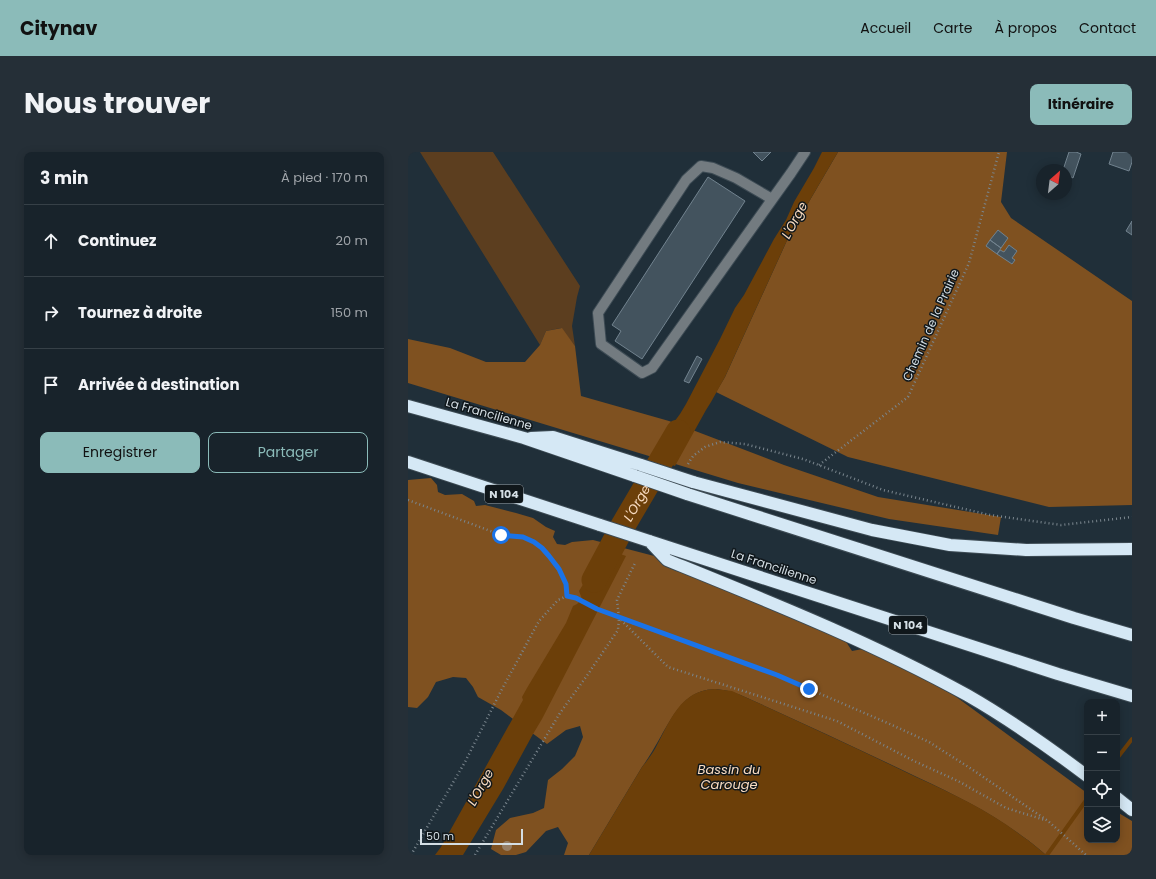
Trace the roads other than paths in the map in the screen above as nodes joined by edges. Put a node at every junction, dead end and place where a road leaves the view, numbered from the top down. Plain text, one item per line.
1 (805, 152) edge
2 (772, 199) junction
3 (408, 406) edge
4 (524, 438) junction
5 (408, 462) edge
6 (649, 541) junction
7 (1132, 549) edge
8 (1132, 635) edge
9 (1132, 696) edge
10 (1084, 774) edge
11 (1120, 800) edge
12 (1132, 810) edge

1 - 2 street
2 - 2 street
3 - 4 highway, La Francilienne
4 - 7 highway, bridge
4 - 8 highway, La Francilienne, bridge
5 - 6 highway, La Francilienne / N 104, bridge
6 - 9 highway, La Francilienne / N 104
6 - 10 highway
11 - 12 highway

